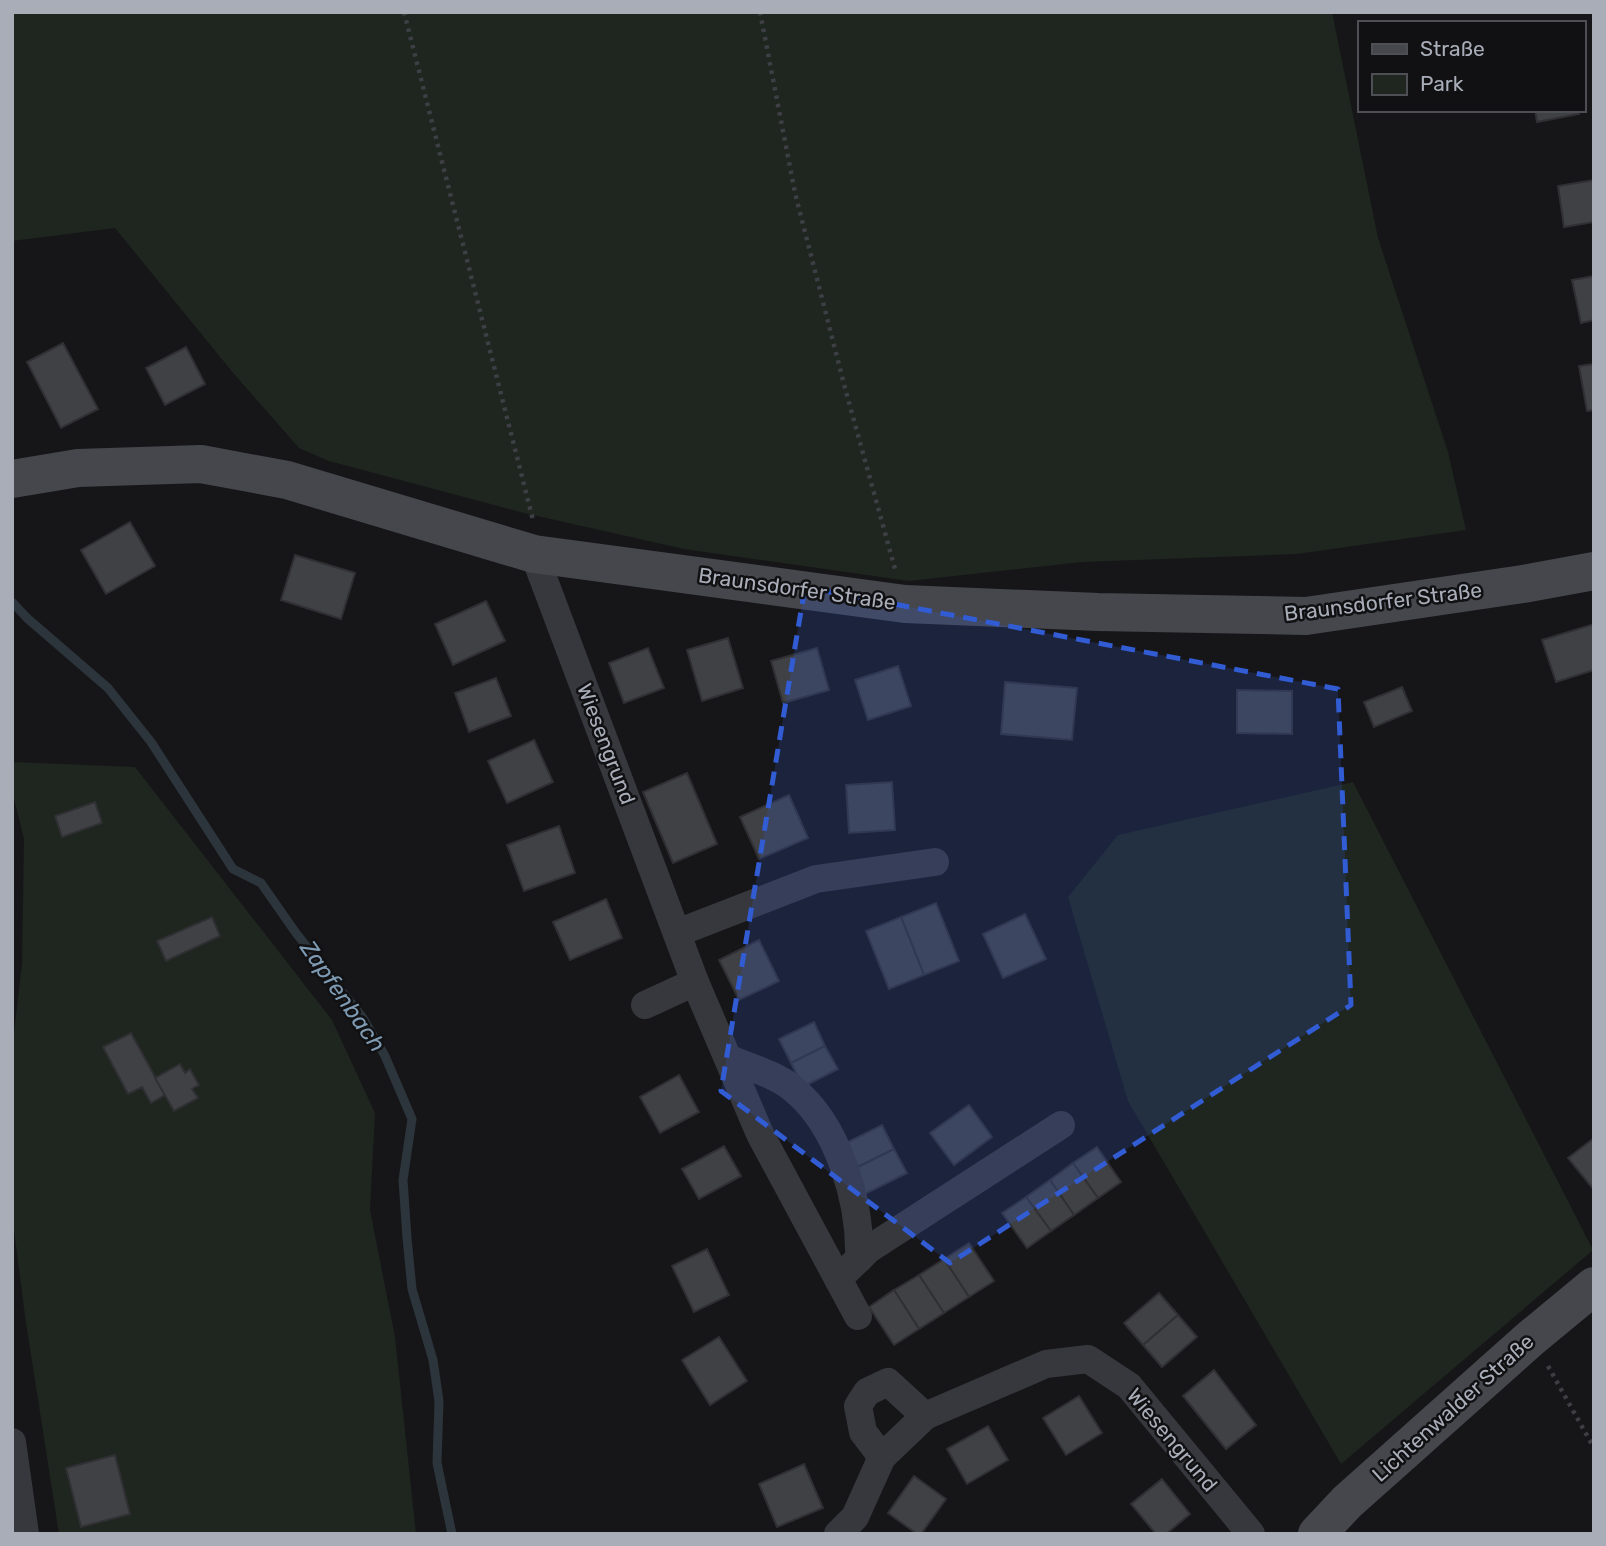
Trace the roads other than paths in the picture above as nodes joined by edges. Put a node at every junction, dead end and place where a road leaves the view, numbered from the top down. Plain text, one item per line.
1 (12, 479) edge
2 (534, 554) junction
3 (1594, 571) edge
4 (935, 862) dead end
5 (677, 933) junction
6 (695, 982) junction
7 (645, 1005) dead end
8 (728, 1058) junction
9 (1061, 1125) dead end
10 (859, 1259) junction
11 (838, 1279) junction
12 (1594, 1286) edge
13 (858, 1316) dead end
14 (925, 1416) junction
15 (12, 1443) edge
16 (882, 1457) junction
17 (25, 1534) edge
18 (838, 1534) edge
19 (1251, 1534) edge
20 (1317, 1534) edge

1 - 2 street, Braunsdorfer Straße
2 - 3 street, Braunsdorfer Straße
2 - 5 street, Wiesengrund
4 - 5 street
5 - 6 street, Wiesengrund
6 - 7 street
6 - 8 street, Wiesengrund
8 - 10 street
8 - 11 street, Wiesengrund
9 - 10 street
10 - 11 street
11 - 13 street, Wiesengrund
12 - 20 street, Lichtenwalder Straße
14 - 16 street, Wiesengrund
14 - 16 street
14 - 19 street, Wiesengrund
15 - 17 street
16 - 18 street, Wiesengrund

